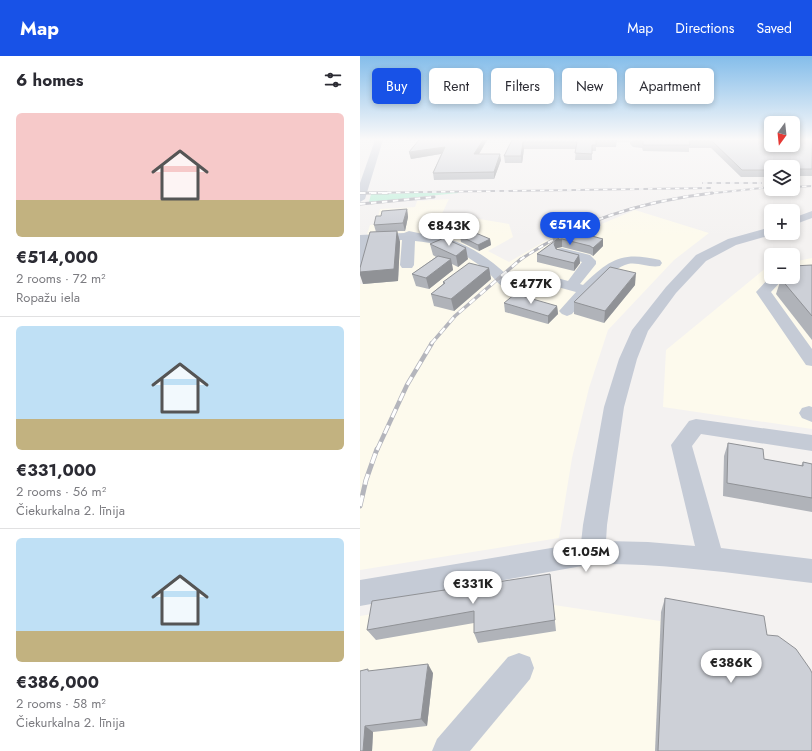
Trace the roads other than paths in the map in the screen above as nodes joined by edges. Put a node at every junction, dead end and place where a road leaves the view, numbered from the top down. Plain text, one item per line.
1 (366, 172) edge
2 (360, 199) edge
3 (812, 214) edge
4 (800, 219) edge
5 (391, 224) edge
6 (764, 233) edge
7 (409, 236) junction
8 (387, 237) junction
9 (362, 239) edge
10 (562, 252) edge
11 (480, 258) junction
12 (655, 263) dead end
13 (407, 265) dead end
14 (360, 266) edge
15 (469, 267) edge
16 (771, 284) edge
17 (570, 286) junction
18 (585, 290) junction
19 (567, 311) dead end
20 (812, 361) edge
21 (812, 442) edge
22 (593, 553) junction
23 (711, 558) junction
24 (812, 571) edge
25 (360, 593) edge
26 (519, 668) dead end
27 (449, 751) edge

1 - 2 street
3 - 4 street
5 - 8 street
6 - 22 street
7 - 8 street
7 - 11 street
7 - 13 street
8 - 9 street
9 - 14 street
10 - 17 street
11 - 15 street
11 - 17 street
12 - 18 street
16 - 20 street
17 - 18 street
18 - 19 street
21 - 23 street
22 - 23 street
22 - 25 street
23 - 24 street
26 - 27 street

